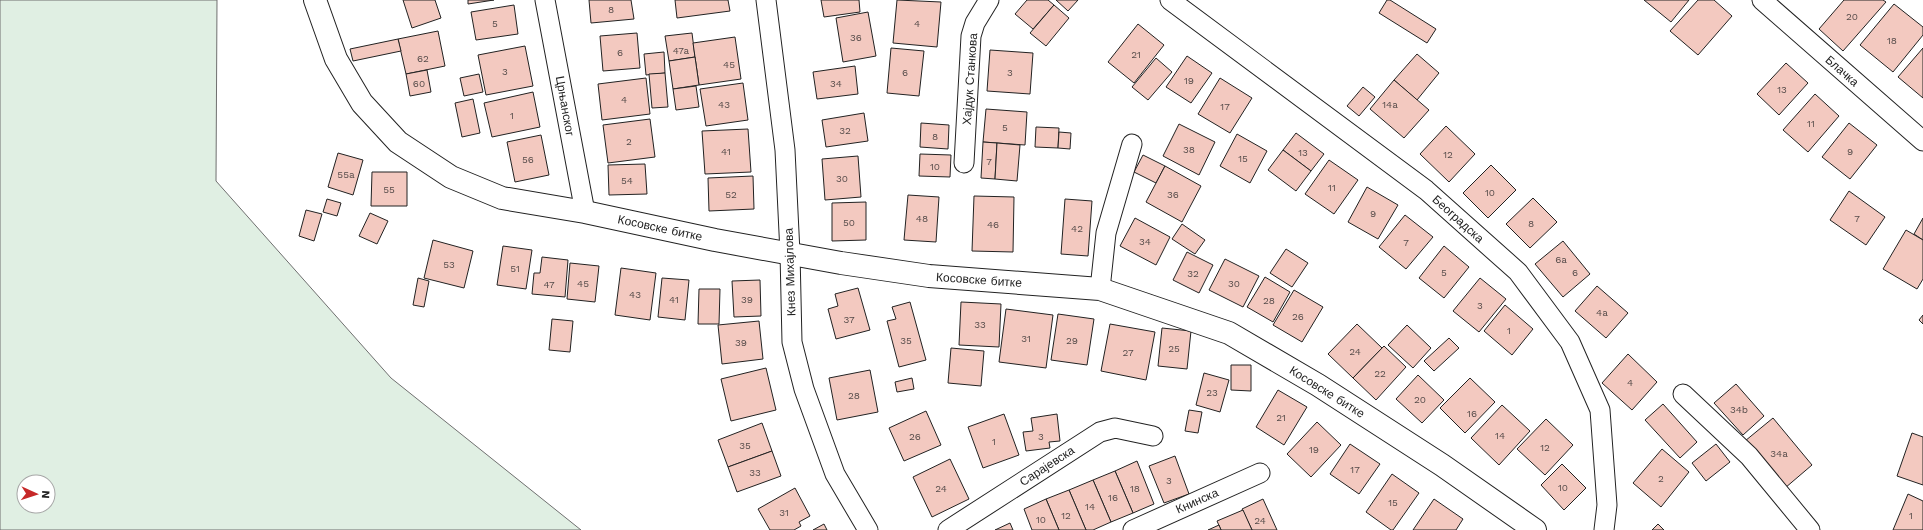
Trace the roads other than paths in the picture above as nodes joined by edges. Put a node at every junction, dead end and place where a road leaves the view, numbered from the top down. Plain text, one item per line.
1 (315, 0) edge
2 (545, 0) edge
3 (766, 0) edge
4 (989, 0) edge
5 (1170, 0) edge
6 (1762, 0) edge
7 (1923, 141) edge
8 (1132, 144) dead end
9 (964, 163) dead end
10 (585, 212) junction
11 (790, 253) junction
12 (1100, 289) junction
13 (1682, 394) dead end
14 (1153, 436) dead end
15 (1260, 473) dead end
16 (868, 530) edge
17 (948, 530) edge
18 (1133, 530) edge
19 (1535, 530) edge
20 (1604, 530) edge
21 (1810, 530) edge

1 - 10 street, Косовске битке
2 - 10 street, Црњанског
3 - 11 street, Кнез Михајлова
4 - 9 street, Хајдук Станкова
5 - 20 street, Београдска
6 - 7 street, Блачка
8 - 12 street
10 - 11 street, Косовске битке
11 - 12 street, Косовске битке
11 - 16 street, Кнез Михајлова
12 - 19 street, Косовске битке
13 - 21 street
14 - 17 street, Сарајевска
15 - 18 street, Книнска

